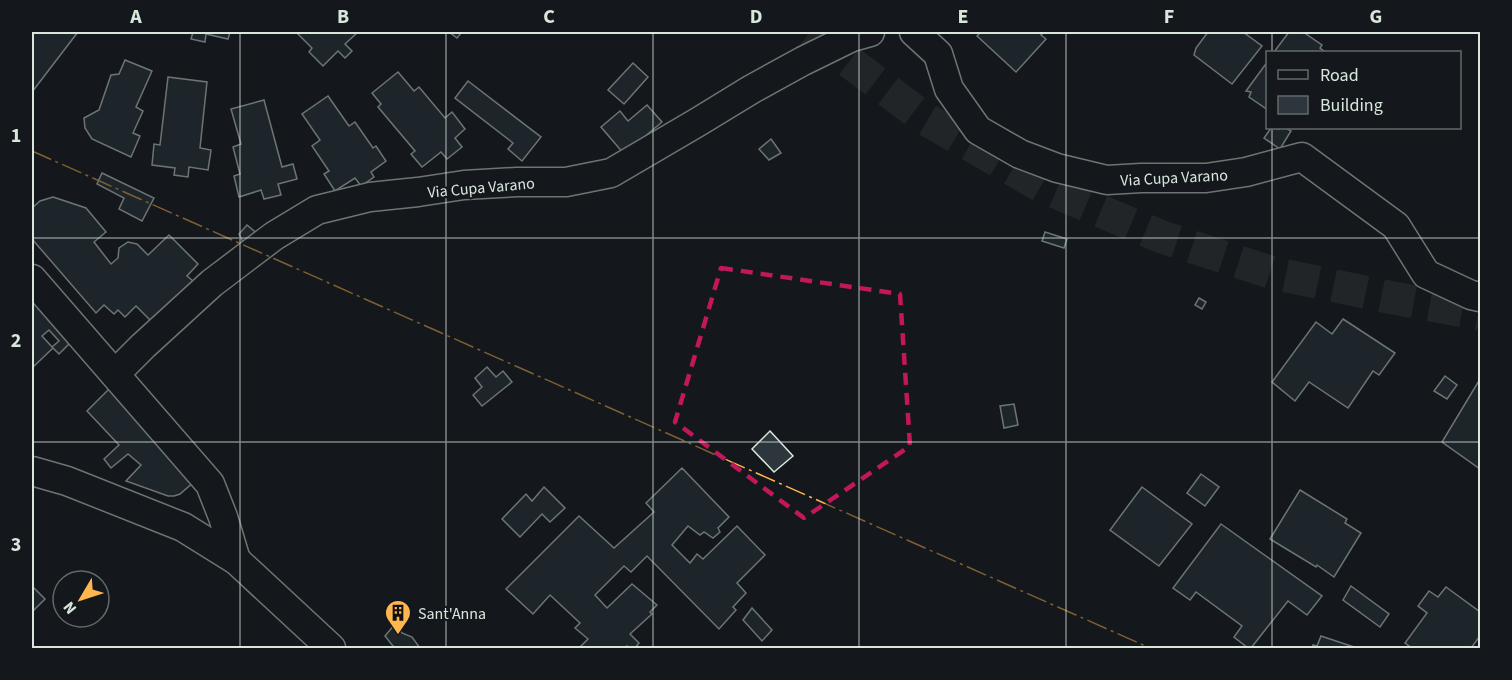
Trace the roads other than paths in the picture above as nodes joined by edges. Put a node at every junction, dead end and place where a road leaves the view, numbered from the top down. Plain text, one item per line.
1 (870, 32) edge
2 (914, 32) edge
3 (32, 279) edge
4 (1480, 297) edge
5 (115, 374) junction
6 (32, 471) edge
7 (236, 560) junction
8 (331, 648) edge

1 - 5 street, Via Cupa Varano
2 - 4 street, Via Cupa Varano
3 - 5 street
5 - 7 street
6 - 7 street
7 - 8 street

